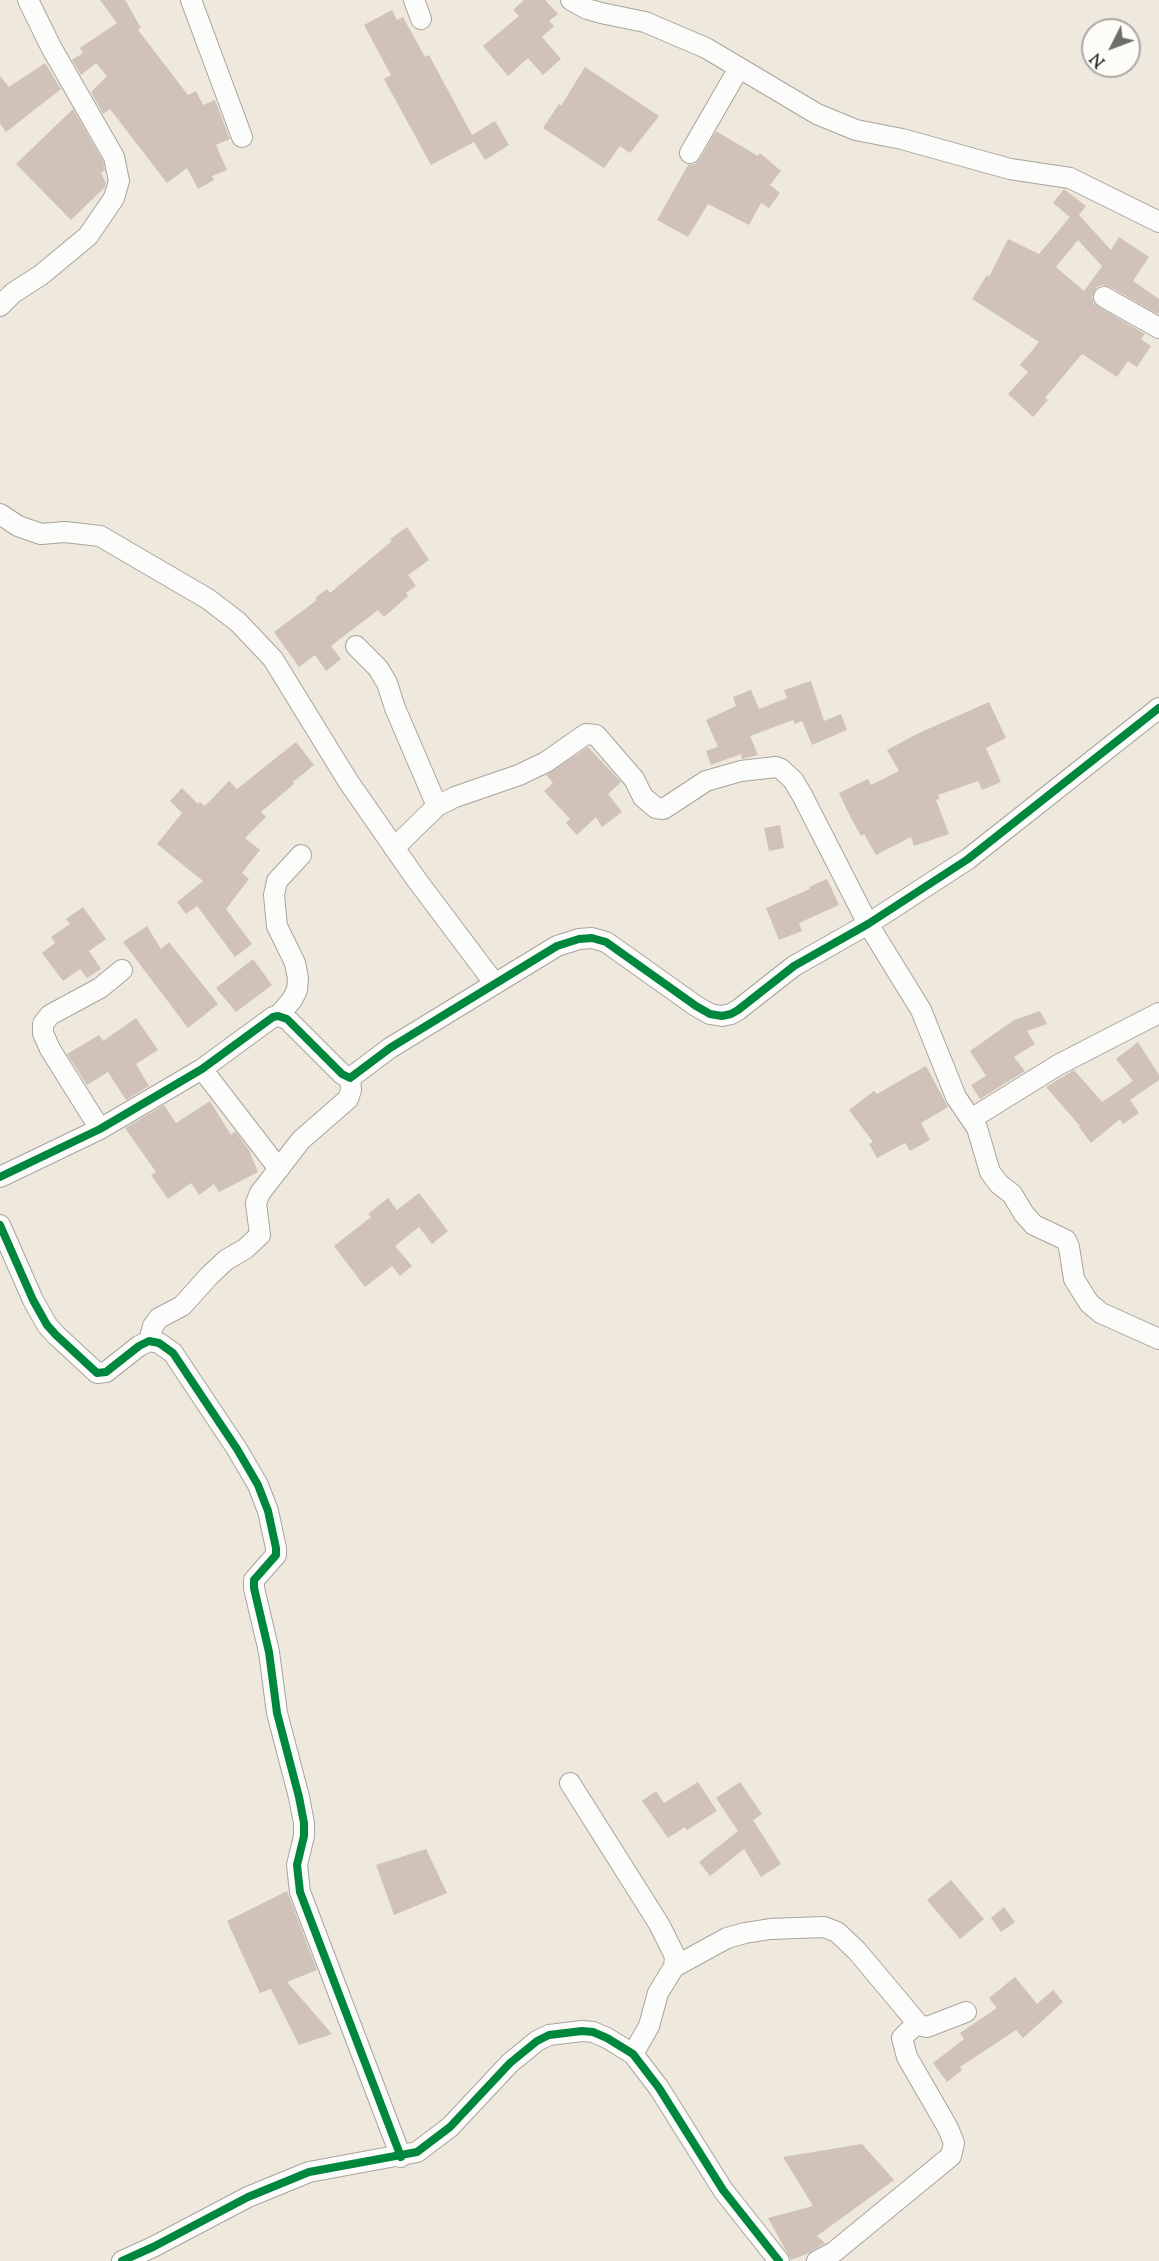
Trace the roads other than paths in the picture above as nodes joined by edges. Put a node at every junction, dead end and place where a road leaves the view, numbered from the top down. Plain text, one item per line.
1 (27, 0) edge
2 (191, 0) edge
3 (414, 0) edge
4 (570, 0) edge
5 (422, 19) dead end
6 (739, 68) junction
7 (242, 137) dead end
8 (690, 153) dead end
9 (1159, 222) edge
10 (1104, 297) dead end
11 (0, 306) edge
12 (1159, 327) edge
13 (0, 514) edge
14 (356, 646) dead end
15 (1159, 708) edge
16 (437, 806) junction
17 (394, 848) junction
18 (301, 855) dead end
19 (868, 924) junction
20 (122, 970) dead end
21 (495, 984) junction
22 (1159, 1013) edge
23 (278, 1016) junction
24 (202, 1069) junction
25 (350, 1078) junction
26 (971, 1119) junction
27 (100, 1129) junction
28 (279, 1169) junction
29 (0, 1177) edge
30 (0, 1225) edge
31 (1159, 1339) edge
32 (149, 1341) junction
33 (570, 1783) dead end
34 (674, 1967) junction
35 (966, 2012) dead end
36 (917, 2023) junction
37 (633, 2054) junction
38 (400, 2157) junction
39 (122, 2261) edge
40 (779, 2261) edge
41 (817, 2261) edge

1 - 11 street
2 - 7 street
3 - 5 street
4 - 6 street
6 - 8 street
6 - 9 street
10 - 12 street
13 - 17 street
14 - 16 street
15 - 19 street
16 - 17 street
16 - 19 street
17 - 21 street
18 - 23 street
19 - 21 street
19 - 26 street
20 - 27 street
21 - 25 street
22 - 26 street
23 - 24 street
23 - 25 street
24 - 27 street
24 - 28 street
25 - 28 street
26 - 31 street
27 - 29 street
28 - 32 street
30 - 32 street
32 - 38 street
33 - 34 street
34 - 36 street
34 - 37 street
35 - 36 street
36 - 41 street
37 - 38 street
37 - 40 street
38 - 39 street

